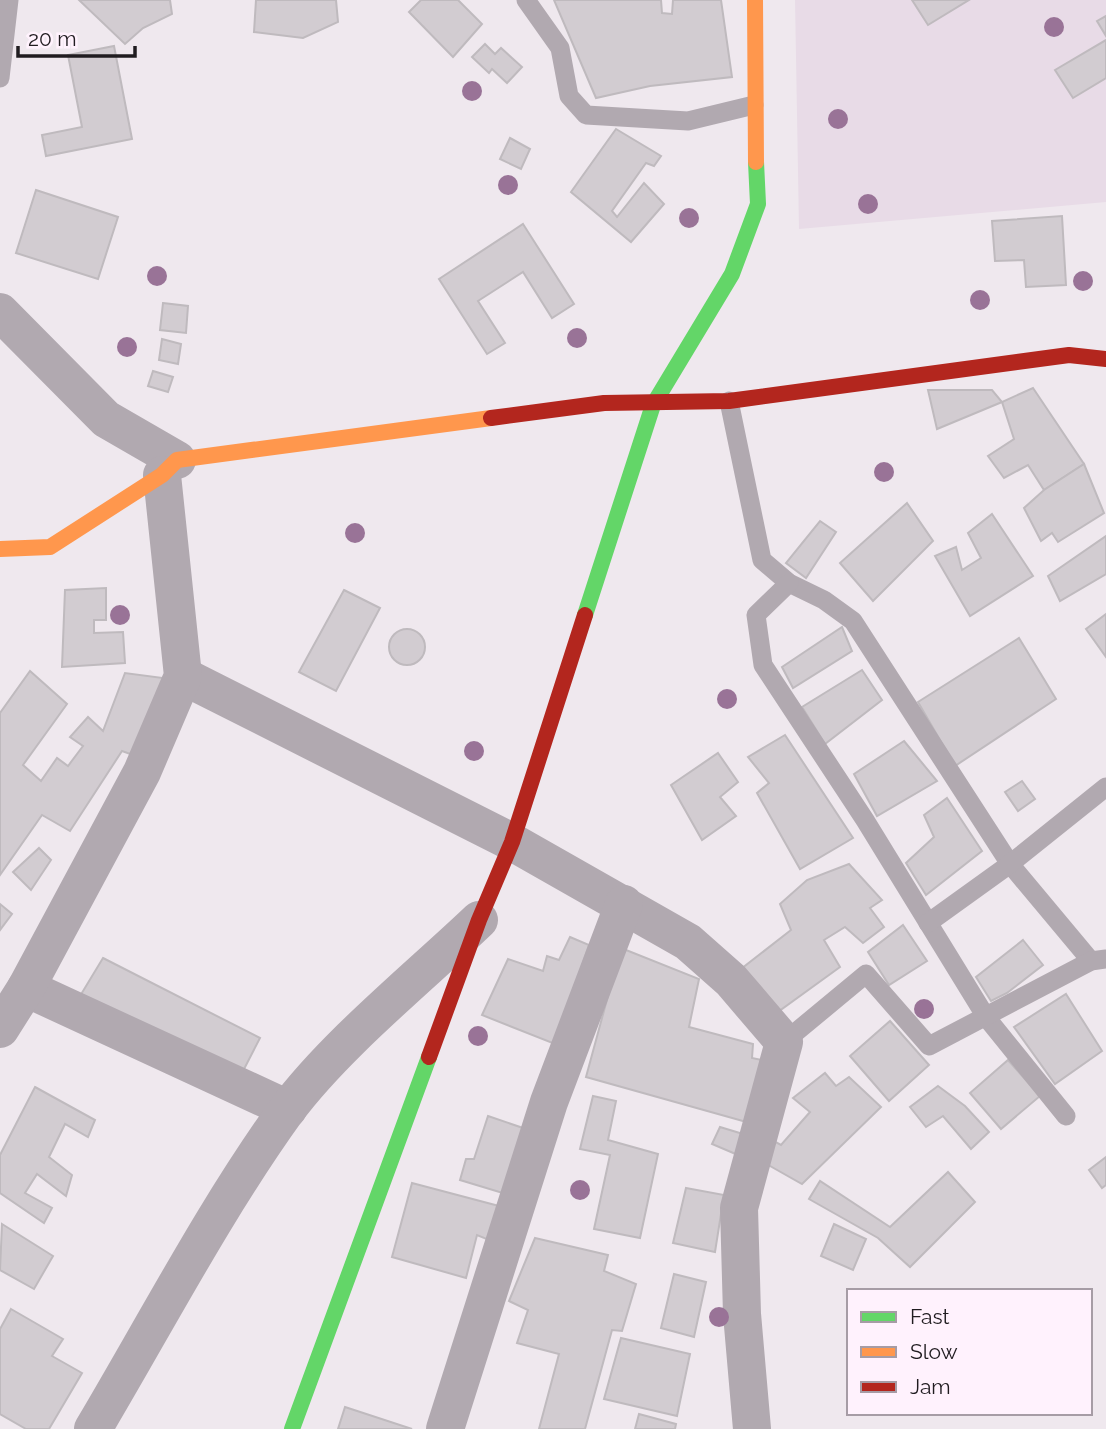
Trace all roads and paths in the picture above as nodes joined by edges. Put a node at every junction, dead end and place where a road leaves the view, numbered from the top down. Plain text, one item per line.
1 (9, 0) edge
2 (526, 0) edge
3 (755, 0) edge
4 (0, 78) edge
5 (754, 105) junction
6 (0, 312) edge
7 (1106, 359) edge
8 (729, 401) junction
9 (653, 405) junction
10 (170, 467) junction
11 (3, 554) edge
12 (789, 583) junction
13 (183, 677) junction
14 (1106, 787) edge
15 (512, 842) junction
16 (1010, 864) junction
17 (624, 904) junction
18 (479, 920) junction
19 (928, 923) junction
20 (1099, 960) edge
21 (26, 988) junction
22 (986, 1017) junction
23 (0, 1029) edge
24 (783, 1042) junction
25 (288, 1109) junction
26 (1066, 1116) dead end
27 (93, 1429) edge
28 (292, 1429) edge
29 (445, 1429) edge
30 (752, 1429) edge

1 - 4 lane
2 - 5 lane
3 - 5 street
5 - 9 street
6 - 10 street
7 - 8 street
8 - 9 street
8 - 12 lane
9 - 10 street
9 - 15 street
10 - 11 street
10 - 13 street
12 - 16 lane
12 - 19 lane
13 - 15 street
13 - 21 street
14 - 16 lane
15 - 17 street
15 - 18 street
16 - 19 lane
16 - 20 lane
17 - 24 street
17 - 29 street
18 - 25 street
18 - 28 street
19 - 22 lane
20 - 22 lane
21 - 23 street
21 - 25 street
22 - 24 lane
22 - 26 lane
24 - 30 street
25 - 27 street

